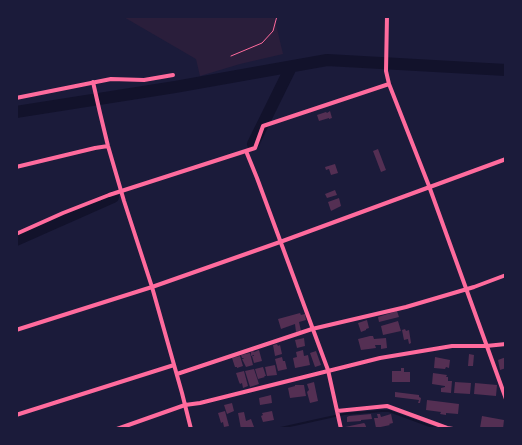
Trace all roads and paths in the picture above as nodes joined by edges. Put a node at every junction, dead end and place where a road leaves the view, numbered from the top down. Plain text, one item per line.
1 (277, 16) edge
2 (387, 16) edge
3 (231, 56) dead end
4 (173, 75) dead end
5 (93, 82) junction
6 (389, 84) junction
7 (16, 98) edge
8 (108, 146) junction
9 (246, 151) junction
10 (506, 158) edge
11 (16, 167) edge
12 (429, 186) junction
13 (121, 191) junction
14 (16, 234) edge
15 (280, 242) junction
16 (506, 275) edge
17 (152, 287) junction
18 (466, 289) junction
19 (312, 329) junction
20 (16, 330) edge
21 (506, 344) edge
22 (486, 346) junction
23 (174, 366) junction
24 (328, 370) junction
25 (176, 374) junction
26 (506, 399) edge
27 (185, 405) junction
28 (338, 414) junction
29 (16, 415) edge
30 (117, 429) edge
31 (191, 429) edge
32 (341, 429) edge
33 (453, 429) edge

1 - 3 path
2 - 6 street
4 - 5 street
5 - 7 street
5 - 8 street
6 - 9 street
6 - 12 street
8 - 11 street
8 - 13 street
9 - 13 street
9 - 15 street
10 - 12 street
12 - 15 street
12 - 18 street
13 - 14 street
13 - 17 street
15 - 17 street
15 - 19 street
16 - 18 street
17 - 20 street
17 - 23 street
18 - 19 street
18 - 22 street
19 - 24 street
19 - 25 street
21 - 22 street
22 - 24 street
22 - 26 street
23 - 25 street
23 - 29 street
24 - 27 street
24 - 28 street
25 - 27 street
27 - 30 street
27 - 31 street
28 - 32 street
28 - 33 street

